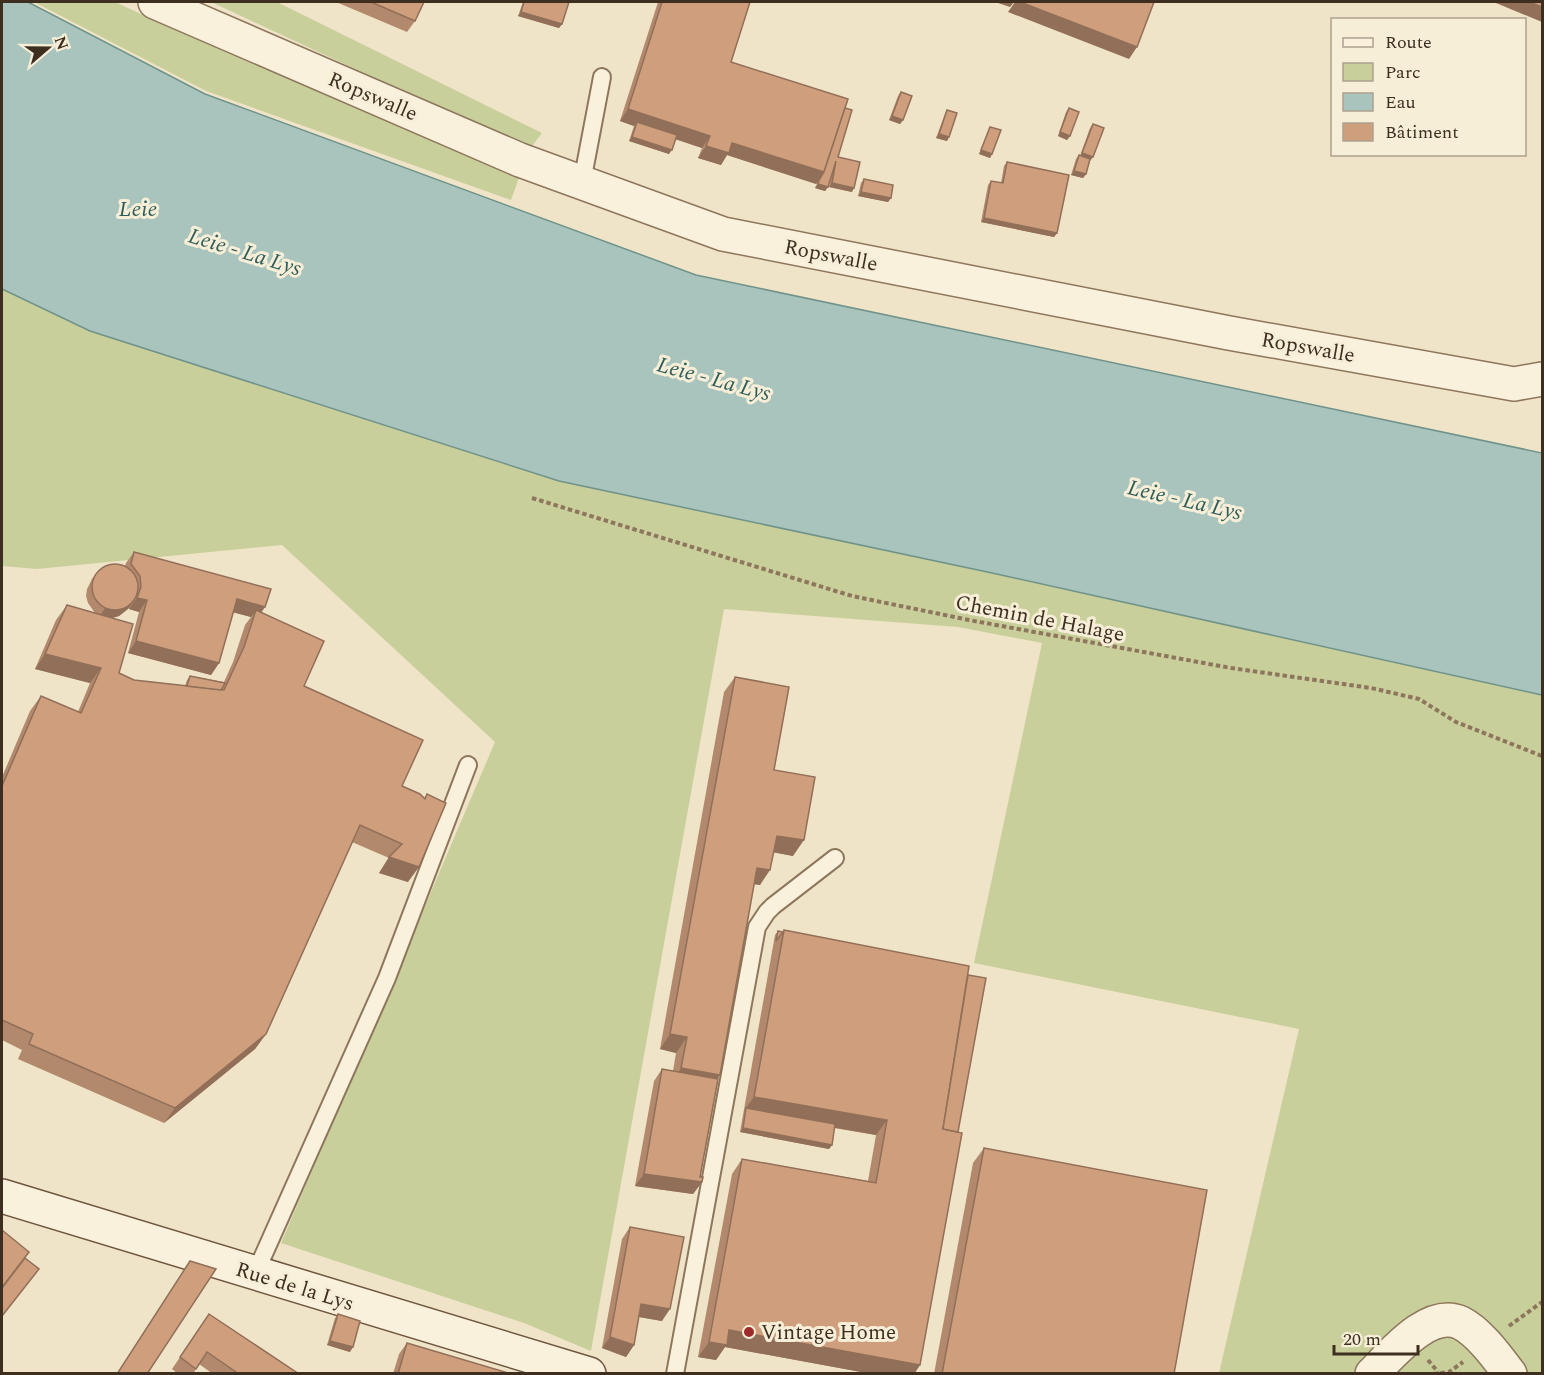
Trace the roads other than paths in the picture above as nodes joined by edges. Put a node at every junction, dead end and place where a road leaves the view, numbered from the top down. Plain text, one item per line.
1 (155, 2) edge
2 (602, 77) dead end
3 (582, 182) junction
4 (1542, 379) edge
5 (468, 765) dead end
6 (835, 858) dead end
7 (2, 1196) edge
8 (255, 1274) junction
9 (589, 1374) edge
10 (675, 1374) edge
11 (1372, 1374) edge
12 (1510, 1374) edge

1 - 3 street, Ropswalle
2 - 3 lane
3 - 4 street, Ropswalle
5 - 8 lane
6 - 10 lane
7 - 8 street, Rue de la Lys
8 - 9 street, Rue de la Lys
11 - 12 street

